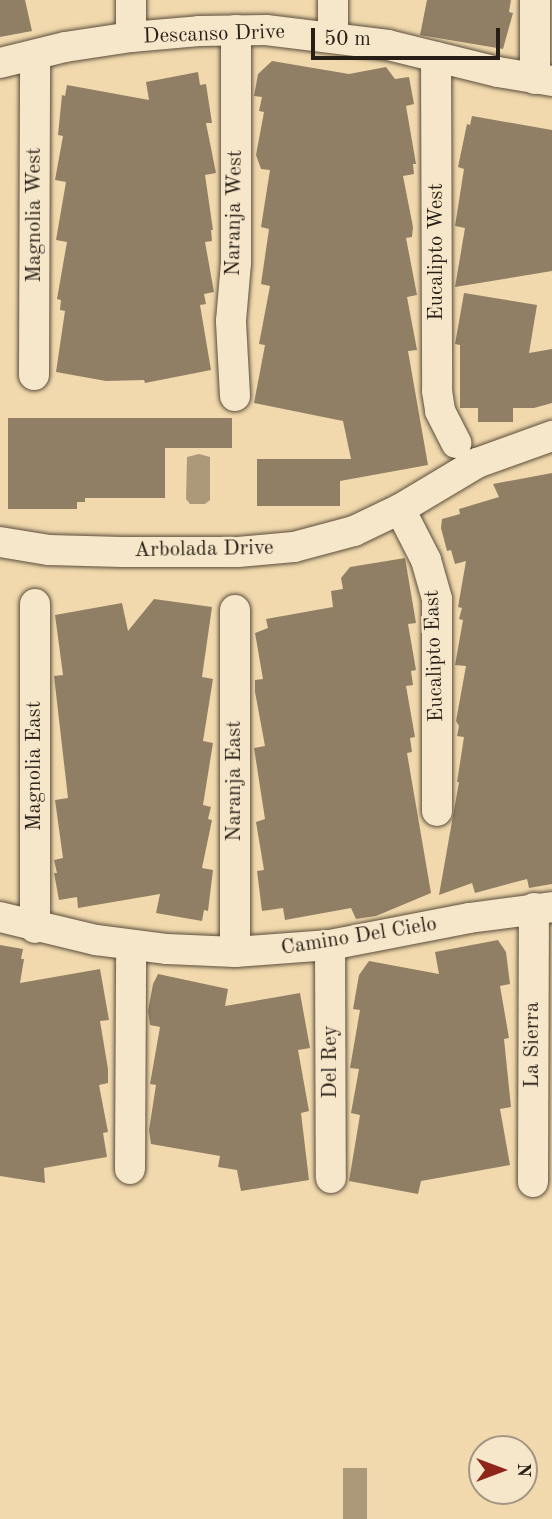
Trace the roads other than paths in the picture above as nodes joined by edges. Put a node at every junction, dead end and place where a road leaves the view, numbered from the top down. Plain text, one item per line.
1 (131, 0) edge
2 (333, 0) edge
3 (535, 0) edge
4 (236, 30) junction
5 (333, 36) junction
6 (131, 37) junction
7 (35, 55) junction
8 (436, 57) junction
9 (0, 63) edge
10 (543, 80) edge
11 (34, 375) dead end
12 (236, 396) dead end
13 (552, 436) edge
14 (456, 443) dead end
15 (400, 509) junction
16 (0, 542) edge
17 (34, 604) dead end
18 (235, 610) dead end
19 (437, 811) dead end
20 (543, 908) edge
21 (0, 917) edge
22 (34, 928) junction
23 (131, 945) junction
24 (330, 945) junction
25 (236, 952) junction
26 (130, 1169) dead end
27 (331, 1178) dead end
28 (533, 1182) dead end

1 - 6 street
2 - 5 street
3 - 10 street
4 - 5 street, Descanso Drive
4 - 6 street, Descanso Drive
4 - 12 street, Naranja West
5 - 8 street, Descanso Drive
6 - 7 street, Descanso Drive
7 - 9 street, Descanso Drive
7 - 11 street, Magnolia West
8 - 10 street, Descanso Drive
8 - 14 street, Eucalipto West
13 - 15 street, Arbolada Drive
15 - 16 street, Arbolada Drive
15 - 19 street, Eucalipto East
17 - 22 street, Magnolia East
18 - 25 street, Naranja East
20 - 24 street, Camino Del Cielo
20 - 28 street, La Sierra
21 - 22 street, Camino Del Cielo
22 - 23 street, Camino Del Cielo
23 - 25 street, Camino Del Cielo
23 - 26 street
24 - 25 street, Camino Del Cielo
24 - 27 street, Del Rey

